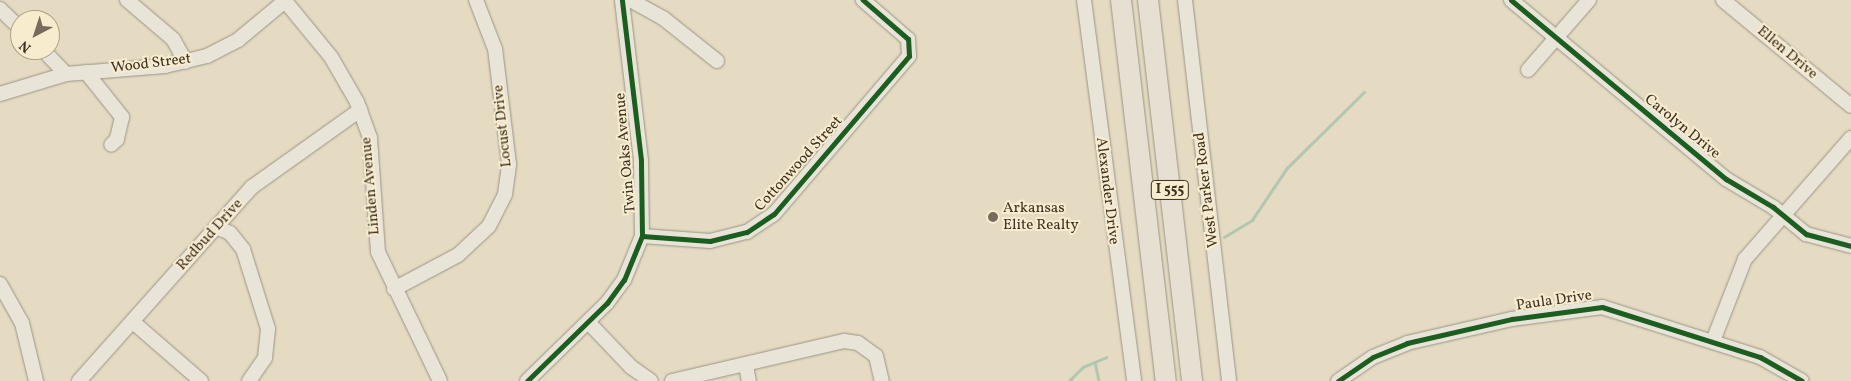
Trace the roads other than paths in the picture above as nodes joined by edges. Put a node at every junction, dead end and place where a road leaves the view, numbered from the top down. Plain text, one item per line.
1 (127, 0) edge
2 (476, 0) edge
3 (863, 0) edge
4 (1084, 0) edge
5 (1121, 0) edge
6 (1148, 0) edge
7 (1185, 0) edge
8 (1511, 0) edge
9 (1588, 0) edge
10 (1723, 0) edge
11 (286, 1) edge
12 (628, 1) edge
13 (0, 10) edge
14 (10, 19) edge
15 (1555, 39) junction
16 (53, 60) edge
17 (717, 61) dead end
18 (186, 62) junction
19 (1528, 70) dead end
20 (86, 72) junction
21 (66, 74) junction
22 (0, 94) edge
23 (1851, 106) edge
24 (360, 110) junction
25 (1851, 138) edge
26 (111, 145) dead end
27 (1783, 216) junction
28 (216, 227) junction
29 (642, 236) junction
30 (1851, 246) edge
31 (0, 284) edge
32 (394, 289) junction
33 (133, 322) junction
34 (589, 323) junction
35 (1714, 341) junction
36 (746, 366) junction
37 (36, 381) edge
38 (79, 381) edge
39 (201, 381) edge
40 (249, 381) edge
41 (440, 381) edge
42 (526, 381) edge
43 (651, 381) edge
44 (672, 381) edge
45 (749, 381) edge
46 (882, 381) edge
47 (1134, 381) edge
48 (1166, 381) edge
49 (1192, 381) edge
50 (1229, 381) edge
51 (1338, 381) edge
52 (1802, 381) edge

1 - 18 street
2 - 32 street, Locust Drive
3 - 29 street, Cottonwood Street
4 - 47 street, Alexander Drive
5 - 48 highway, I 555
6 - 49 highway, I 555
7 - 50 street, West Parker Road
8 - 15 street, Carolyn Drive
9 - 15 street
10 - 23 street, Ellen Drive
11 - 18 street, Wood Street
11 - 24 street, Linden Avenue
12 - 17 street
12 - 29 street, Twin Oaks Avenue
13 - 14 street
15 - 19 street
15 - 27 street, Carolyn Drive
16 - 21 street
18 - 20 street, Wood Street
20 - 21 street, Wood Street
20 - 26 street
21 - 22 street, Wood Street
24 - 28 street, Redbud Drive
24 - 32 street, Linden Avenue
25 - 27 street
27 - 30 street, Carolyn Drive
27 - 35 street
28 - 33 street, Redbud Drive
28 - 40 street
29 - 34 street, Twin Oaks Avenue
31 - 37 street
32 - 41 street, Linden Avenue
33 - 38 street, Redbud Drive
33 - 39 street
34 - 42 street, Twin Oaks Avenue
34 - 43 street
35 - 51 street, Paula Drive
35 - 52 street, Paula Drive
36 - 44 street
36 - 45 street
36 - 46 street

